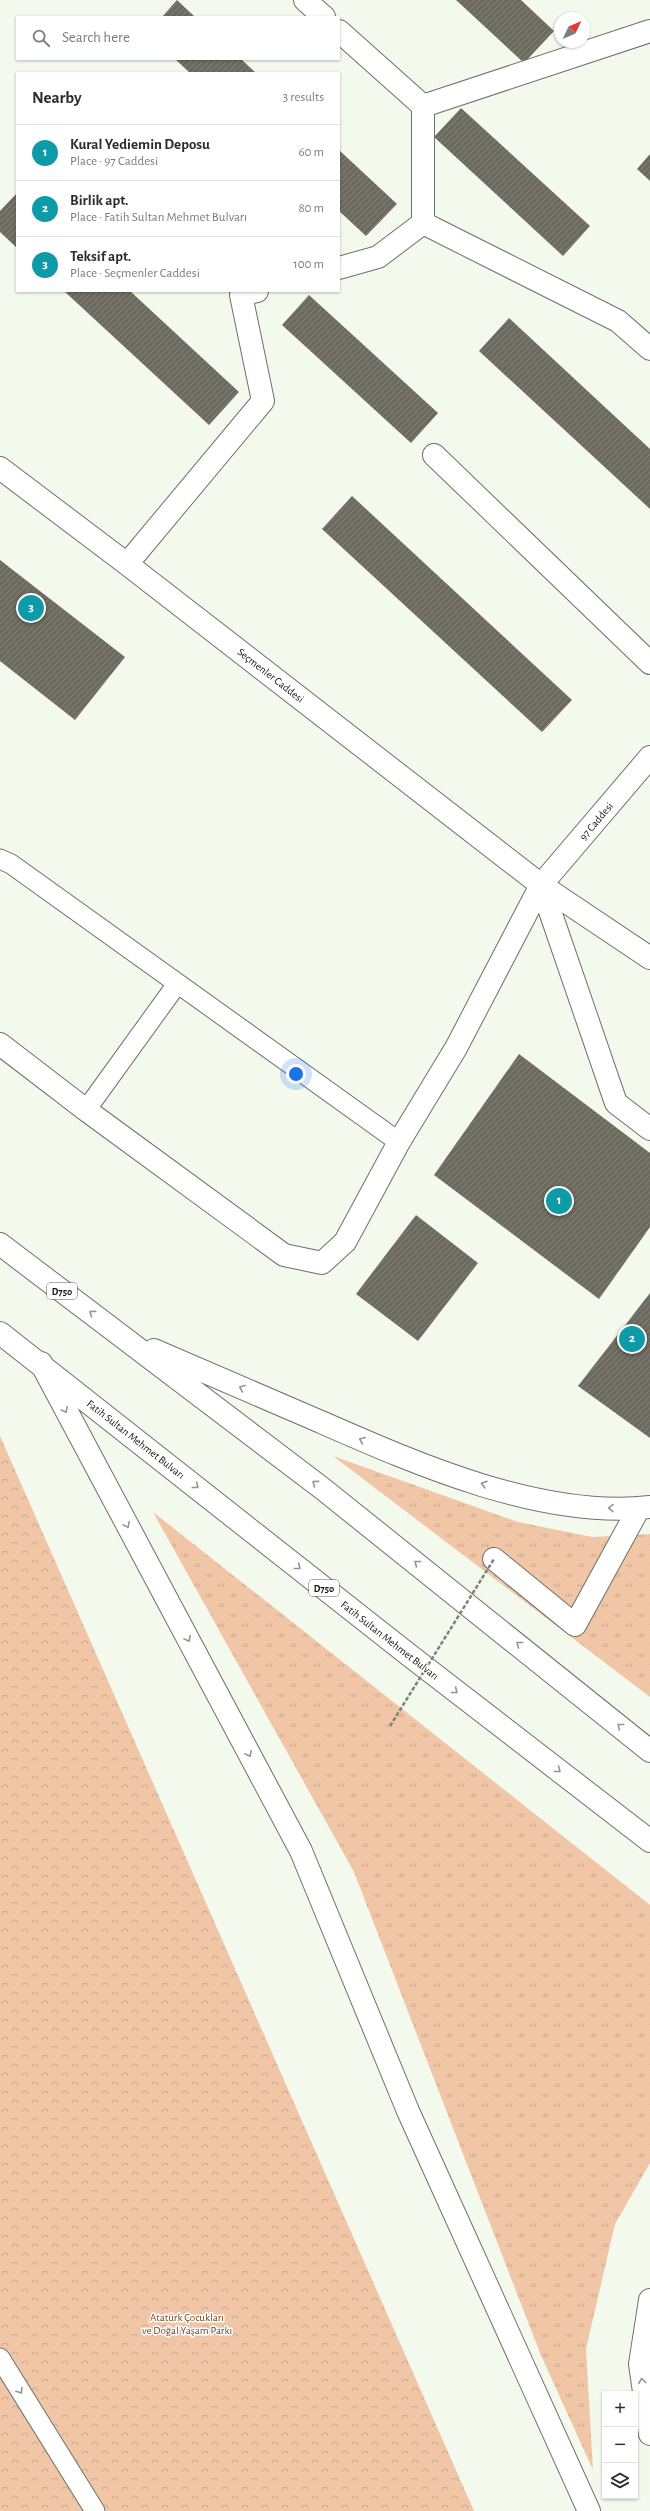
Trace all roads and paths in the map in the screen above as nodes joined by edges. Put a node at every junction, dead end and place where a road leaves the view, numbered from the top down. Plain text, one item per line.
1 (305, 0) edge
2 (323, 16) edge
3 (650, 31) edge
4 (340, 32) edge
5 (423, 106) junction
6 (423, 223) junction
7 (340, 268) edge
8 (245, 292) edge
9 (650, 349) edge
10 (434, 455) dead end
11 (0, 468) edge
12 (127, 564) junction
13 (650, 663) edge
14 (650, 757) edge
15 (0, 859) edge
16 (541, 885) junction
17 (650, 958) edge
18 (177, 984) junction
19 (0, 1044) edge
20 (86, 1110) junction
21 (650, 1128) edge
22 (399, 1142) junction
23 (0, 1244) edge
24 (0, 1333) edge
25 (124, 1337) junction
26 (40, 1363) junction
27 (644, 1507) edge
28 (494, 1559) joint
29 (390, 1726) dead end
30 (650, 1751) edge
31 (650, 1841) edge
32 (650, 2300) edge
33 (0, 2358) edge
34 (650, 2434) edge
35 (95, 2511) edge
36 (589, 2511) edge

1 - 2 main road
3 - 5 main road
4 - 5 main road
5 - 6 main road
6 - 7 main road
6 - 9 main road
8 - 12 main road
10 - 13 main road
11 - 12 main road, Seçmenler Caddesi
12 - 16 main road, Seçmenler Caddesi
14 - 16 main road, 97 Caddesi
15 - 18 lane
16 - 17 main road, Seçmenler Caddesi
16 - 21 main road
16 - 22 main road, 97 Caddesi
18 - 20 lane
18 - 22 lane
19 - 20 main road
20 - 22 main road, 97 Caddesi
25 -> 23 main road, D750
24 - 26 main road, Fatih Sultan Mehmet Bulvarı / D750
27 -> 25 main road
30 -> 25 main road, D750
26 -> 31 main road, Fatih Sultan Mehmet Bulvarı / D750
26 -> 36 main road
27 - 28 main road
28 - 29 path, bridge
34 -> 32 main road
33 -> 35 lane

